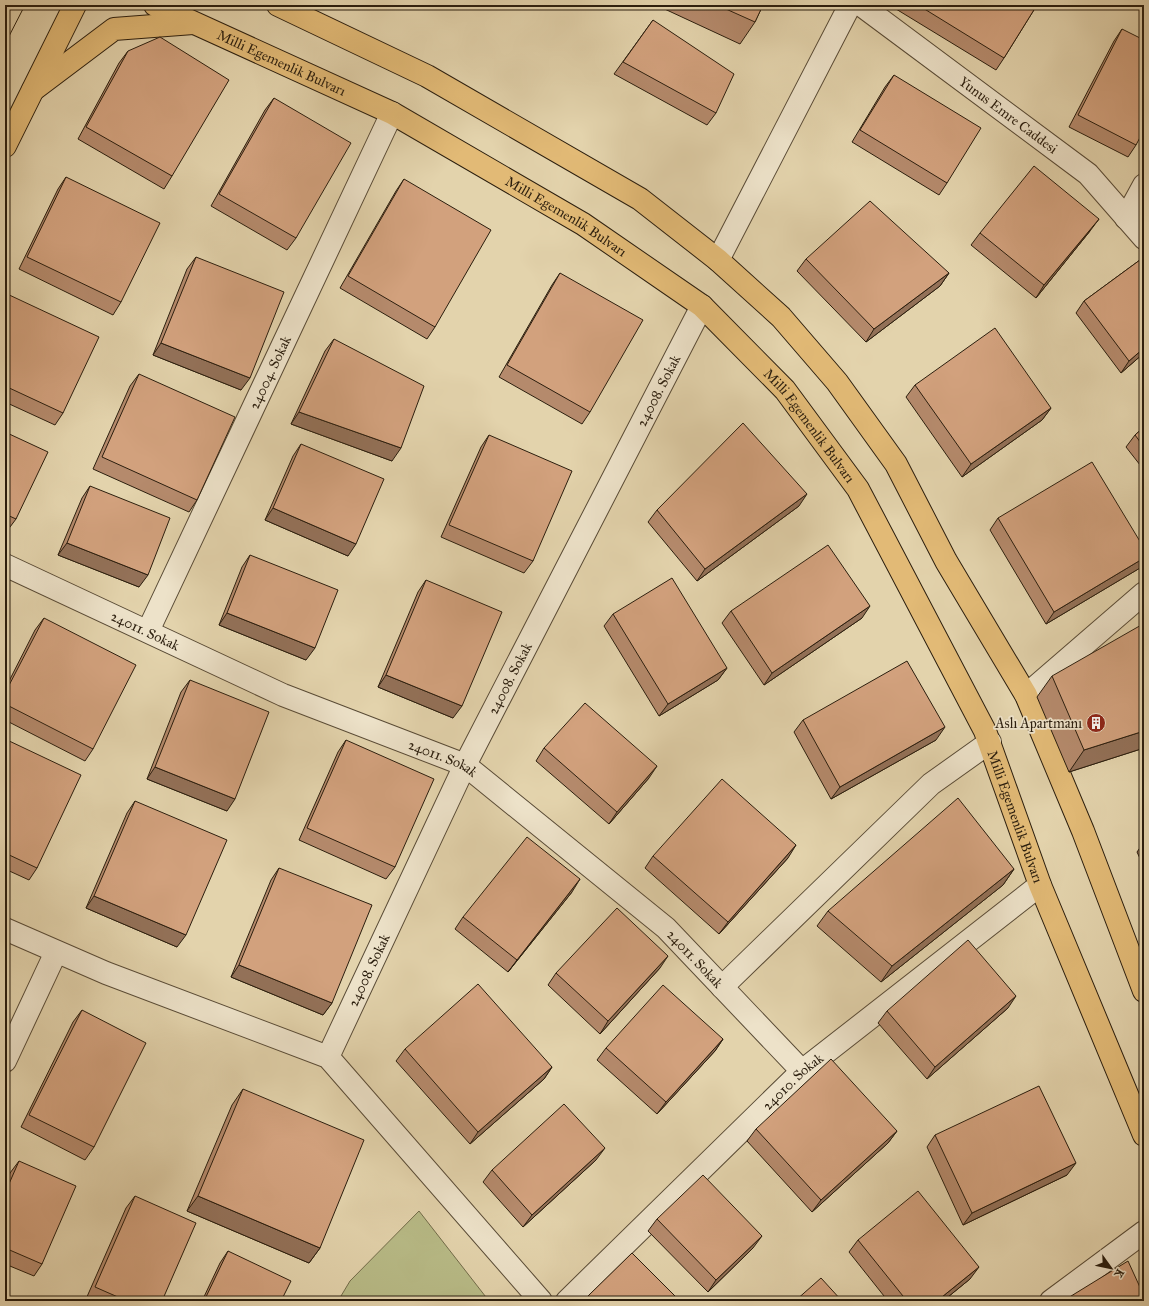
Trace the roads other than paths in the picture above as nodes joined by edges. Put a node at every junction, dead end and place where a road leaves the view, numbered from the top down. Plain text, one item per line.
1 (75, 5) edge
2 (155, 5) edge
3 (278, 5) edge
4 (850, 5) edge
5 (861, 5) edge
6 (195, 23) junction
7 (33, 90) junction
8 (392, 113) junction
9 (5, 146) edge
10 (1144, 185) edge
11 (1126, 218) junction
12 (1144, 238) edge
13 (718, 260) junction
14 (702, 306) junction
15 (5, 565) edge
16 (1144, 593) edge
17 (148, 631) junction
18 (1026, 695) junction
19 (990, 742) junction
20 (465, 765) junction
21 (1040, 885) junction
22 (5, 929) edge
23 (56, 952) junction
24 (722, 987) junction
25 (1144, 991) edge
26 (328, 1057) junction
27 (5, 1061) edge
28 (802, 1071) junction
29 (1144, 1135) edge
30 (1144, 1232) edge
31 (541, 1301) edge
32 (567, 1301) edge
33 (1051, 1301) edge

1 - 7 main road
2 - 6 main road, Milli Egemenlik Bulvarı
3 - 13 main road
4 - 13 street
5 - 11 street, Yunus Emre Caddesi
6 - 7 main road
6 - 8 main road, Milli Egemenlik Bulvarı
7 - 9 main road
8 - 14 main road, Milli Egemenlik Bulvarı
8 - 17 street, 24004. Sokak
10 - 11 street
11 - 12 street, Yunus Emre Caddesi
13 - 18 main road
14 - 19 main road, Milli Egemenlik Bulvarı
14 - 20 street, 24008. Sokak
15 - 17 street, 24011. Sokak
16 - 18 street
17 - 20 street, 24011. Sokak
18 - 25 main road
19 - 21 main road, Milli Egemenlik Bulvarı
19 - 24 street
20 - 24 street, 24011. Sokak
20 - 26 street, 24008. Sokak
21 - 28 street, 24010. Sokak
21 - 29 main road, Milli Egemenlik Bulvarı
22 - 23 street
23 - 26 street
23 - 27 street
24 - 28 street, 24011. Sokak
26 - 31 street
28 - 32 street, 24010. Sokak
30 - 33 street

